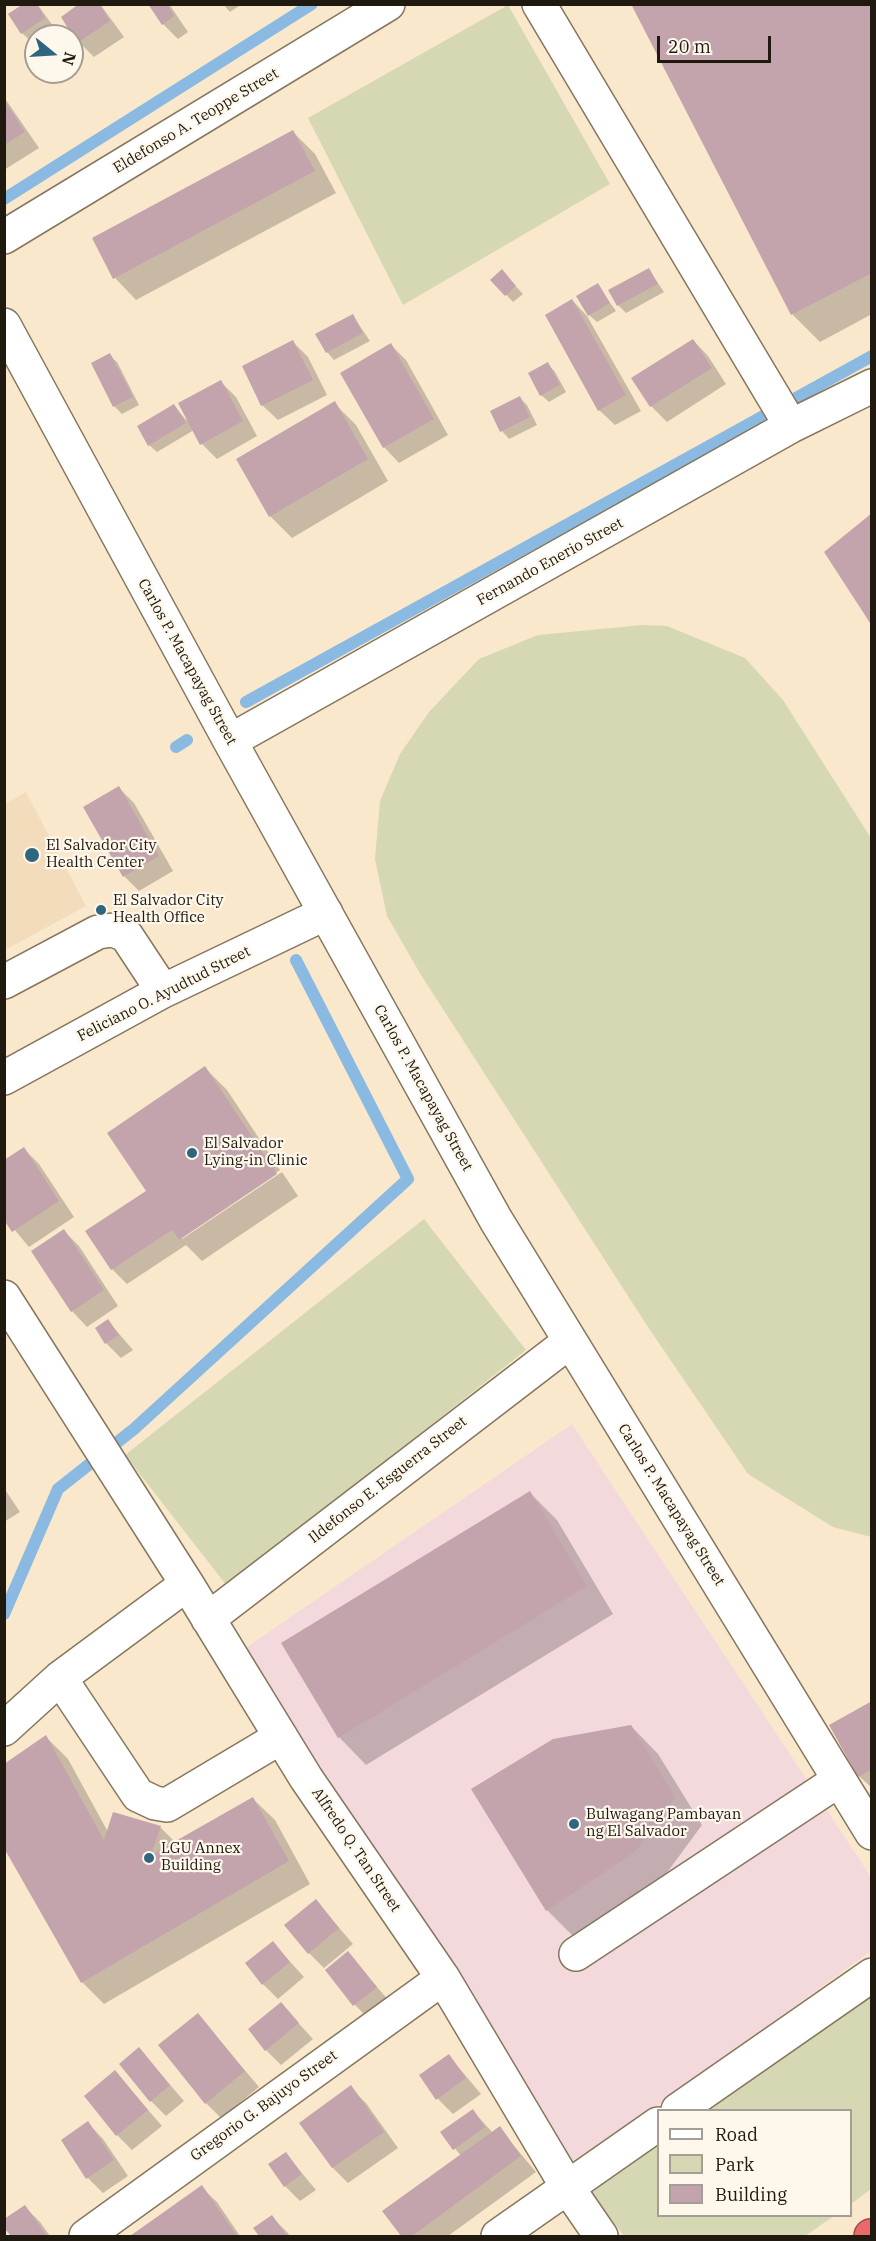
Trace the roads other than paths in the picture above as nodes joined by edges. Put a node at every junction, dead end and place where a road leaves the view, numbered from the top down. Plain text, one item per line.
1 (388, 4) edge
2 (539, 4) edge
3 (4, 237) edge
4 (4, 325) edge
5 (872, 386) edge
6 (788, 421) junction
7 (230, 741) junction
8 (326, 913) junction
9 (4, 982) edge
10 (163, 991) junction
11 (4, 1078) edge
12 (4, 1298) edge
13 (569, 1342) junction
14 (187, 1584) junction
15 (208, 1619) junction
16 (60, 1678) junction
17 (4, 1729) edge
18 (281, 1737) junction
19 (839, 1780) junction
20 (872, 1833) edge
21 (576, 1954) dead end
22 (872, 1975) edge
23 (443, 1978) junction
24 (679, 2109) edge
25 (657, 2125) edge
26 (568, 2188) junction
27 (86, 2236) edge
28 (498, 2236) edge
29 (601, 2236) edge

1 - 3 street, Eldefonso A. Teoppe Street
2 - 6 street
4 - 7 street, Carlos P. Macapayag Street
5 - 6 street, Fernando Enerio Street
6 - 7 street, Fernando Enerio Street
7 - 8 street, Carlos P. Macapayag Street
8 - 10 street, Feliciano O. Ayudtud Street
8 - 13 street, Carlos P. Macapayag Street
9 - 10 street
10 - 11 street, Feliciano O. Ayudtud Street
12 - 14 street, Alfredo Q. Tan Street
13 - 15 street, Ildefonso E. Esguerra Street
13 - 19 street, Carlos P. Macapayag Street
14 - 15 street, Alfredo Q. Tan Street
14 - 16 street
15 - 18 street, Alfredo Q. Tan Street
16 - 17 street
16 - 18 street
18 - 23 street, Alfredo Q. Tan Street
19 - 20 street, Carlos P. Macapayag Street
19 - 21 street
22 - 24 street
23 - 26 street, Alfredo Q. Tan Street
23 - 27 street, Gregorio G. Bajuyo Street
25 - 26 street
26 - 28 street
26 - 29 street, Alfredo Q. Tan Street

